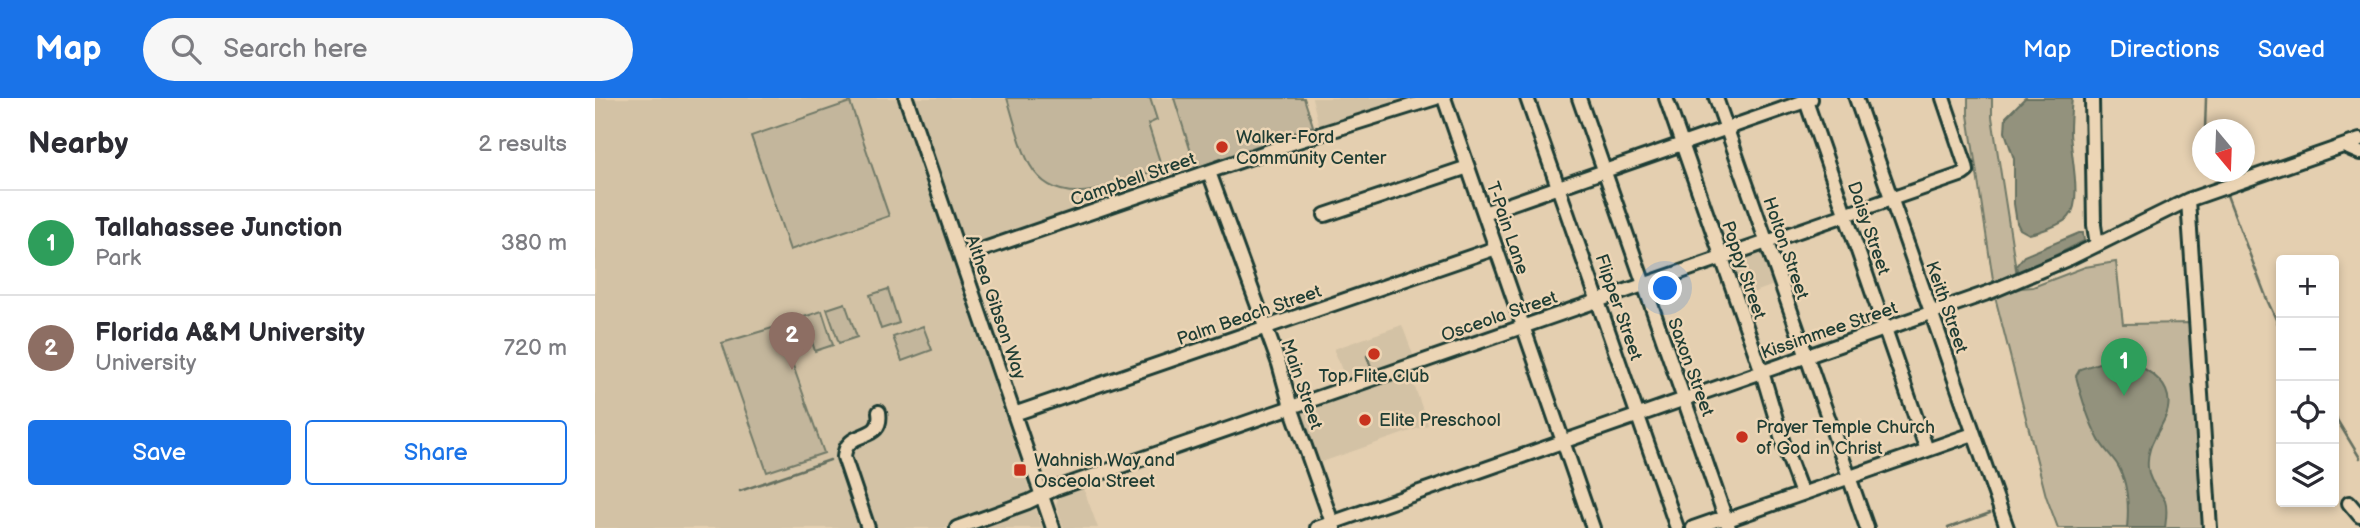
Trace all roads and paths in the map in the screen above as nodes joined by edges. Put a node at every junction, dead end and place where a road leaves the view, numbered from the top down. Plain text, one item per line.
1 (906, 98) edge
2 (1436, 98) edge
3 (1444, 98) edge
4 (1527, 98) edge
5 (1579, 98) edge
6 (1665, 98) edge
7 (1716, 98) edge
8 (1856, 98) edge
9 (1943, 98) edge
10 (2092, 98) edge
11 (1808, 99) edge
12 (1726, 128) junction
13 (2360, 140) edge
14 (1682, 144) junction
15 (2344, 146) junction
16 (2360, 153) edge
17 (1468, 167) junction
18 (1603, 171) junction
19 (1209, 172) junction
20 (1558, 187) junction
21 (1890, 199) junction
22 (2188, 200) junction
23 (1484, 213) junction
24 (1325, 215) dead end
25 (1845, 215) junction
26 (1766, 242) junction
27 (2097, 245) junction
28 (1496, 248) junction
29 (961, 257) junction
30 (1721, 258) junction
31 (1643, 285) junction
32 (1598, 300) junction
33 (1931, 313) junction
34 (1524, 326) junction
35 (1264, 328) junction
36 (1885, 329) junction
37 (1806, 357) junction
38 (1762, 372) junction
39 (1684, 400) junction
40 (1291, 407) junction
41 (879, 412) dead end
42 (1014, 414) junction
43 (1638, 416) junction
44 (1973, 434) junction
45 (1564, 442) junction
46 (1927, 450) junction
47 (1850, 477) junction
48 (1802, 494) junction
49 (1041, 496) junction
50 (2349, 503) dead end
51 (2360, 516) edge
52 (1728, 524) edge
53 (1333, 526) edge
54 (868, 528) edge
55 (957, 528) edge
56 (1053, 528) edge
57 (1317, 528) edge
58 (1593, 528) edge
59 (1677, 528) edge
60 (1692, 528) edge
61 (1867, 528) edge
62 (2007, 528) edge
63 (2210, 528) edge

1 - 29 street, Althea Gibson Way
2 - 19 street, Campbell Street
3 - 17 street, T-Pain Lane
4 - 20 street, Flipper Street
5 - 18 street, Saxon Street
6 - 14 street, Poppy Street
7 - 12 street, Holton Street
8 - 21 street, Keith Street
9 - 21 street, Osceola Street
10 - 27 street
11 - 12 street
11 - 25 street, Daisy Street
12 - 14 street
12 - 26 street, Holton Street
13 - 15 street, Kissimmee Street
14 - 18 street
14 - 30 street, Poppy Street
15 - 16 street
15 - 22 street, Kissimmee Street
17 - 23 street, T-Pain Lane
17 - 24 street
18 - 20 street
18 - 31 street, Saxon Street
19 - 29 street, Campbell Street
19 - 35 street, Main Street
20 - 23 street
20 - 32 street, Flipper Street
21 - 25 street, Osceola Street
21 - 33 street, Keith Street
22 - 27 street, Kissimmee Street
22 - 63 street
23 - 28 street, T-Pain Lane
25 - 26 street, Osceola Street
25 - 36 street, Daisy Street
26 - 30 street, Osceola Street
26 - 37 street, Holton Street
27 - 33 street, Kissimmee Street
28 - 34 street, T-Pain Lane
28 - 35 street, Palm Beach Street
29 - 42 street, Althea Gibson Way
30 - 31 street, Osceola Street
30 - 38 street, Poppy Street
31 - 32 street, Osceola Street
31 - 39 street, Saxon Street
32 - 34 street, Osceola Street
32 - 43 street, Flipper Street
33 - 36 street, Kissimmee Street
33 - 44 street, Keith Street
34 - 40 street, Osceola Street
34 - 45 street, T-Pain Lane
35 - 40 street, Main Street
35 - 42 street, Palm Beach Street
36 - 37 street, Kissimmee Street
36 - 46 street, Daisy Street
37 - 38 street, Kissimmee Street
37 - 47 street, Holton Street
38 - 39 street, Kissimmee Street
38 - 48 street, Poppy Street
39 - 43 street, Kissimmee Street
39 - 52 street, Saxon Street
40 - 49 street, Osceola Street
40 - 53 street, Main Street
41 - 54 street
42 - 49 street, Althea Gibson Way
43 - 45 street, Kissimmee Street
43 - 59 street, Flipper Street
44 - 46 street
44 - 62 street, Keith Street
45 - 53 street, Kissimmee Street
45 - 58 street, T-Pain Lane
46 - 47 street
47 - 48 street
47 - 61 street, Holton Street
48 - 52 street
49 - 55 street, Osceola Street
49 - 56 street, Althea Gibson Way
50 - 51 street
52 - 60 street
53 - 57 street, Kissimmee Street

